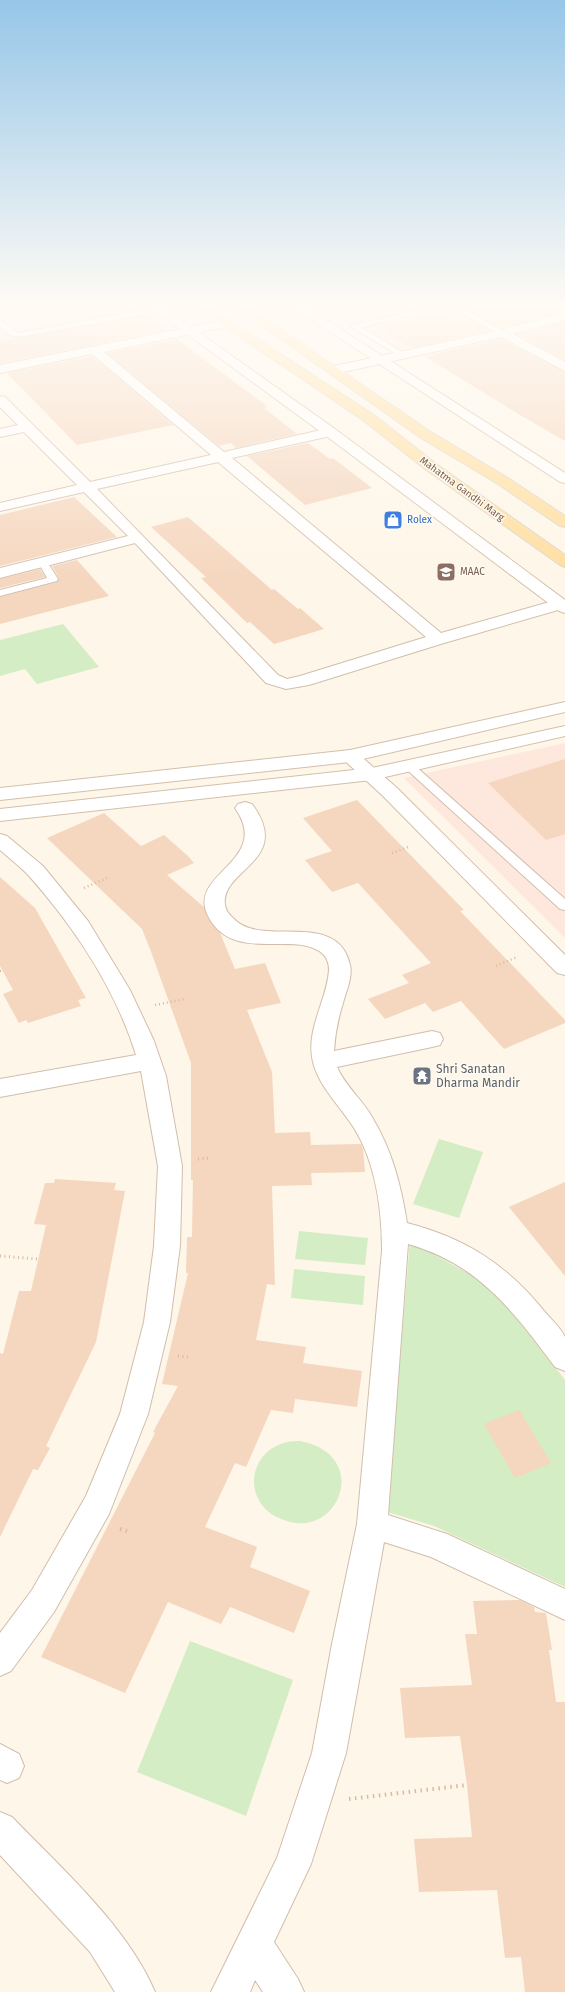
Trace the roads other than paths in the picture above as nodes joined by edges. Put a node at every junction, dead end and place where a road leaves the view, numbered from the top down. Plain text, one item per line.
1 (153, 400) edge
2 (285, 400) edge
3 (342, 400) edge
4 (377, 400) edge
5 (442, 400) edge
6 (2, 406) edge
7 (27, 427) junction
8 (330, 432) junction
9 (0, 433) edge
10 (222, 458) junction
11 (565, 479) edge
12 (88, 488) junction
13 (0, 507) edge
14 (565, 523) edge
15 (138, 538) junction
16 (43, 562) junction
17 (565, 562) edge
18 (0, 574) edge
19 (0, 593) edge
20 (563, 606) edge
21 (438, 639) junction
22 (565, 707) edge
23 (565, 731) edge
24 (350, 756) junction
25 (409, 766) junction
26 (372, 774) junction
27 (0, 794) edge
28 (245, 808) dead end
29 (0, 815) edge
30 (0, 840) edge
31 (565, 906) edge
32 (565, 968) edge
33 (432, 1039) dead end
34 (150, 1060) junction
35 (324, 1061) junction
36 (0, 1088) edge
37 (395, 1231) junction
38 (565, 1359) edge
39 (372, 1524) junction
40 (565, 1605) edge
41 (0, 1660) edge
42 (0, 1829) edge
43 (254, 1946) junction
44 (136, 1992) edge
45 (230, 1992) edge
46 (286, 1992) edge

1 - 10 street
2 - 8 street
3 - 17 main road, Mahatma Gandhi Marg
4 - 14 main road, Mahatma Gandhi Marg
5 - 11 street
6 - 7 street
7 - 9 street
7 - 12 street
8 - 10 street
8 - 20 street
10 - 12 street
10 - 21 street
12 - 13 street
12 - 15 street
15 - 16 street
15 - 21 street
16 - 18 street
16 - 19 lane
20 - 21 street
22 - 24 street
23 - 25 street
24 - 26 street
24 - 27 street
25 - 26 street
25 - 31 lane
26 - 29 street
26 - 32 street
28 - 35 street
30 - 34 street
33 - 35 street
34 - 36 street
34 - 41 street
35 - 37 street
37 - 38 street
37 - 39 street
39 - 40 street
39 - 43 street
42 - 44 street
43 - 45 street
43 - 46 street

